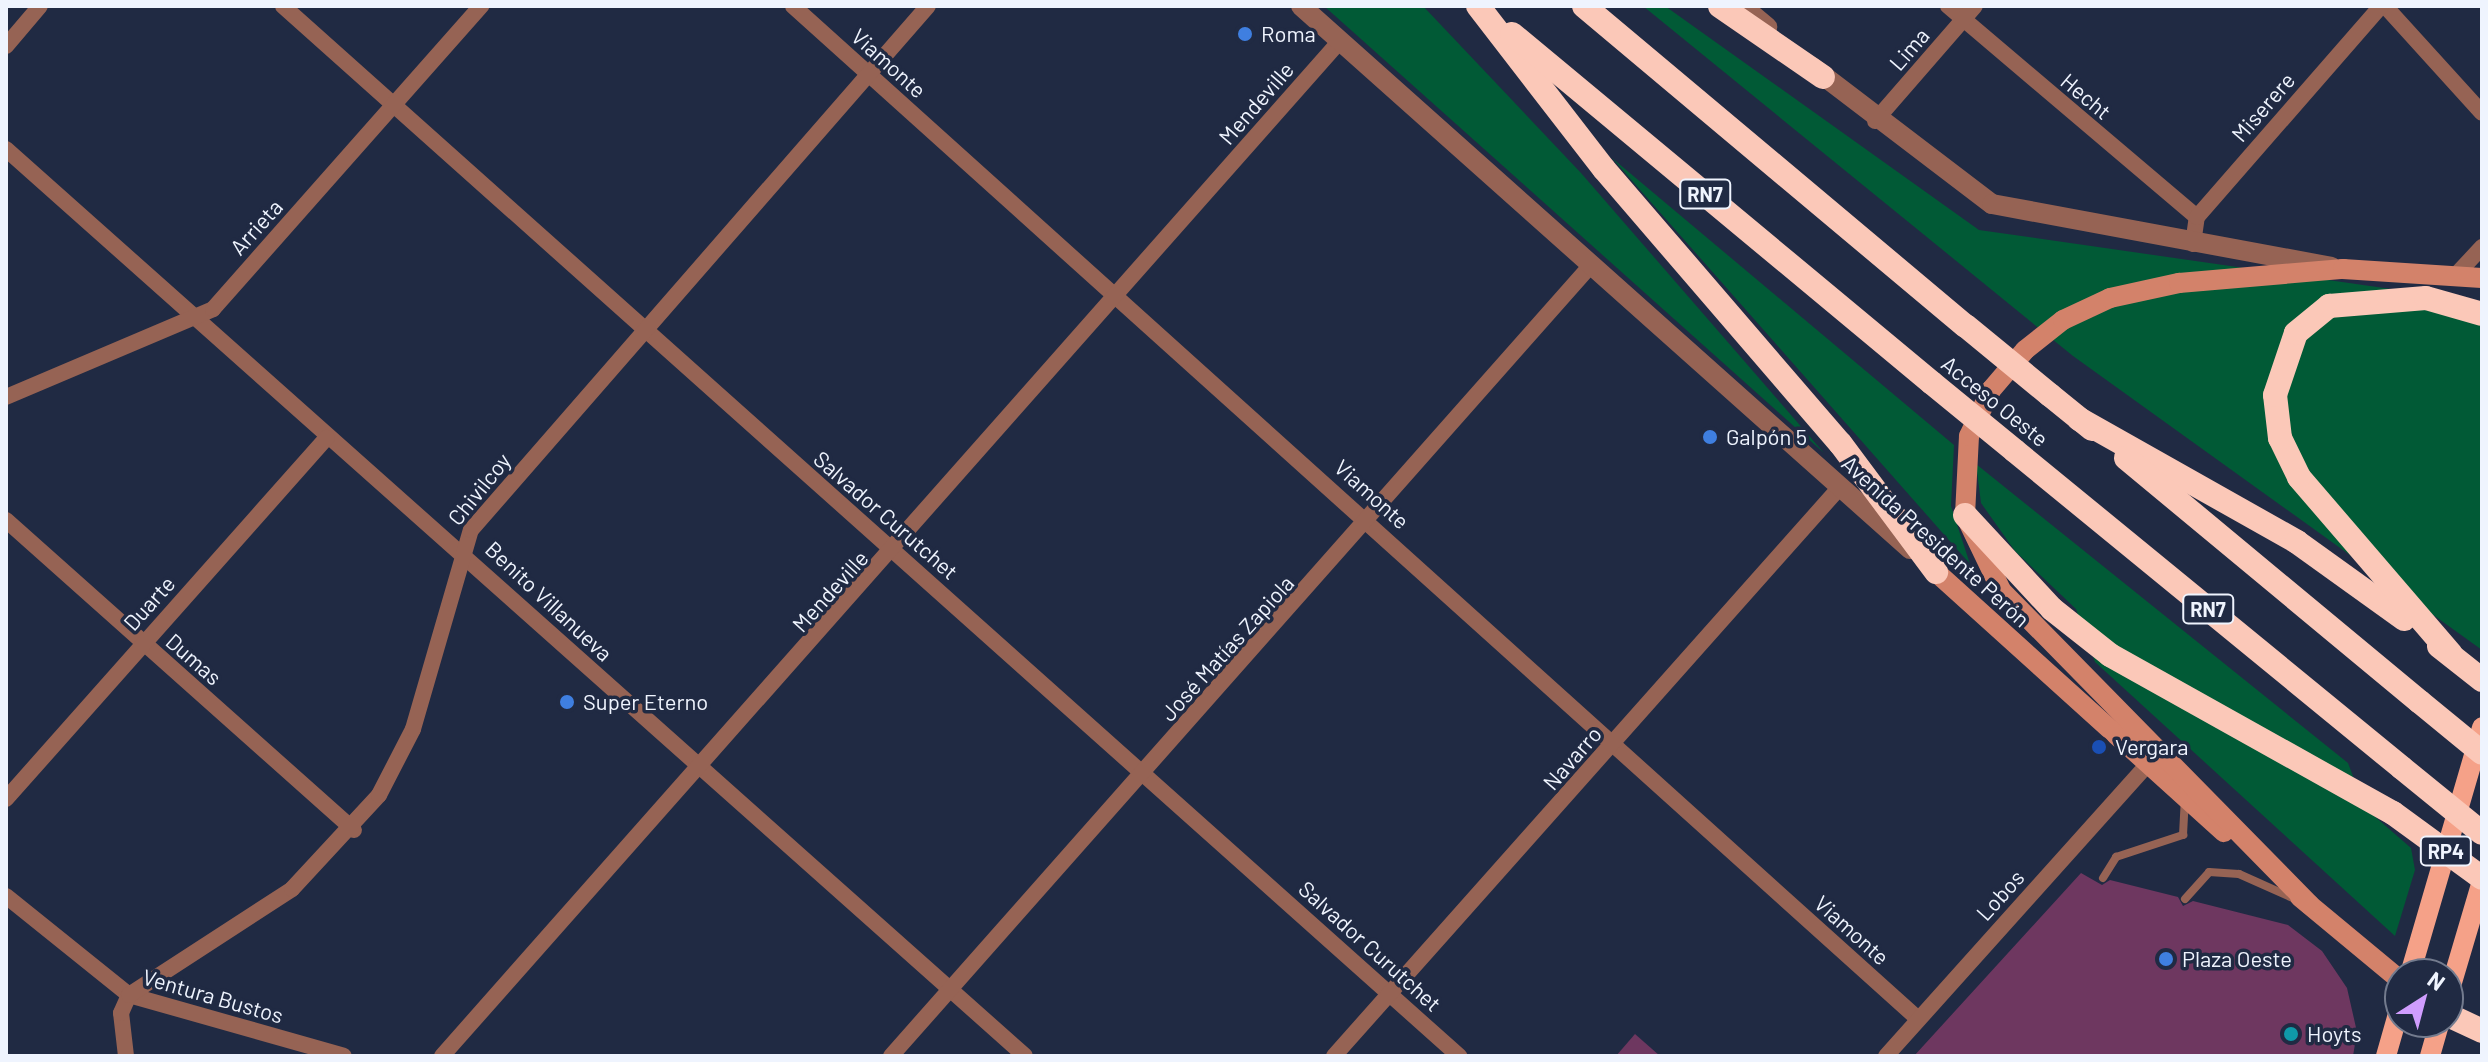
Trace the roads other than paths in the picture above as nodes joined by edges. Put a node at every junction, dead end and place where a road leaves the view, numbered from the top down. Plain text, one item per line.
1 (40, 6) edge
2 (283, 6) edge
3 (481, 6) edge
4 (793, 6) edge
5 (928, 6) edge
6 (1301, 6) edge
7 (1478, 6) edge
8 (1584, 6) edge
9 (1720, 6) edge
10 (1742, 6) edge
11 (1948, 6) edge
12 (1975, 6) edge
13 (2383, 6) edge
14 (1962, 21) junction
15 (1340, 41) junction
16 (6, 46) edge
17 (868, 74) junction
18 (1823, 77) junction
19 (394, 106) junction
20 (2482, 113) edge
21 (1875, 121) junction
22 (6, 149) edge
23 (2197, 217) junction
24 (2193, 244) junction
25 (2482, 247) edge
26 (1591, 265) junction
27 (2343, 269) junction
28 (2455, 276) junction
29 (2482, 278) edge
30 (1115, 297) junction
31 (2482, 314) edge
32 (194, 320) junction
33 (642, 332) junction
34 (6, 397) edge
35 (2079, 419) junction
36 (327, 438) junction
37 (1840, 487) junction
38 (1965, 515) junction
39 (6, 520) edge
40 (1369, 521) junction
41 (460, 549) junction
42 (895, 552) junction
43 (1936, 572) junction
44 (143, 643) junction
45 (2452, 655) junction
46 (2482, 680) edge
47 (2482, 727) edge
48 (1614, 745) junction
49 (2482, 753) edge
50 (2147, 765) junction
51 (700, 770) junction
52 (1145, 773) junction
53 (2184, 797) junction
54 (6, 799) edge
55 (354, 830) junction
56 (2482, 833) edge
57 (2103, 878) dead end
58 (2482, 880) edge
59 (6, 896) edge
60 (2185, 899) dead end
61 (2310, 905) junction
62 (2415, 958) edge
63 (2459, 958) edge
64 (2384, 967) edge
65 (949, 989) junction
66 (129, 995) junction
67 (1392, 996) junction
68 (1918, 1019) junction
69 (2464, 1027) edge
70 (2482, 1040) edge
71 (126, 1056) edge
72 (344, 1056) edge
73 (442, 1056) edge
74 (891, 1056) edge
75 (1025, 1056) edge
76 (1334, 1056) edge
77 (1459, 1056) edge
78 (1886, 1056) edge

1 - 16 street
2 - 19 street, Salvador Curutchet
3 - 19 street, Arrieta
4 - 17 street, Viamonte
5 - 17 street, Chivilcoy
6 - 15 street, Avenida Presidente Perón
7 - 43 highway
7 - 56 highway, Acceso Oeste / RN7, bridge
8 - 35 highway, Acceso Oeste, bridge
9 - 18 highway
10 - 18 street
11 - 14 street, Hecht
12 - 14 street, Lima
13 - 20 street
13 - 23 street, Miserere
14 - 21 street, Lima
14 - 23 street, Hecht
15 - 26 street, Avenida Presidente Perón
15 - 30 street, Mendeville
17 - 30 street, Viamonte
17 - 33 street, Chivilcoy
18 - 21 street
19 - 32 street, Arrieta
19 - 33 street, Salvador Curutchet
21 - 24 street
22 - 32 street, Benito Villanueva
23 - 24 street
24 - 27 street
25 - 28 street
26 - 37 street, Avenida Presidente Perón
26 - 40 street, José Matías Zapiola
27 - 28 main road
27 - 38 main road
28 - 29 main road
30 - 40 street, Viamonte
30 - 42 street, Mendeville
31 - 45 highway
32 - 34 street, Arrieta
32 - 36 street, Benito Villanueva
33 - 41 street, Chivilcoy
33 - 42 street, Salvador Curutchet
35 - 45 highway
35 - 49 highway, Acceso Oeste, bridge
36 - 41 street, Benito Villanueva
36 - 44 street, Duarte
37 - 43 street, Avenida Presidente Perón
37 - 48 street, Navarro
38 - 58 highway, bridge
38 - 61 main road
39 - 44 street, Dumas
40 - 48 street, Viamonte
40 - 52 street, José Matías Zapiola
41 - 51 street, Benito Villanueva
41 - 55 street, Chivilcoy
42 - 51 street, Mendeville
42 - 52 street, Salvador Curutchet
43 - 50 main road, Avenida Presidente Perón
44 - 54 street, Duarte
44 - 55 street, Dumas
45 - 46 highway
47 - 62 main road, RP4
48 - 67 street, Navarro
48 - 68 street, Viamonte
50 - 53 main road, Avenida Presidente Perón
50 - 68 street, Lobos
51 - 65 street, Benito Villanueva
51 - 73 street, Mendeville
52 - 65 street, José Matías Zapiola
52 - 67 street, Salvador Curutchet
53 - 57 lane
53 - 61 main road, Avenida Presidente Perón
55 - 66 street, Chivilcoy
58 - 63 main road, RP4
59 - 66 street, Ventura Bustos
60 - 61 lane
61 - 64 main road, Avenida Presidente Perón
65 - 74 street, José Matías Zapiola
65 - 75 street, Benito Villanueva
66 - 71 street
66 - 72 street, Ventura Bustos
67 - 76 street, Navarro
67 - 77 street, Salvador Curutchet
68 - 78 street, Lobos
69 - 70 main road

